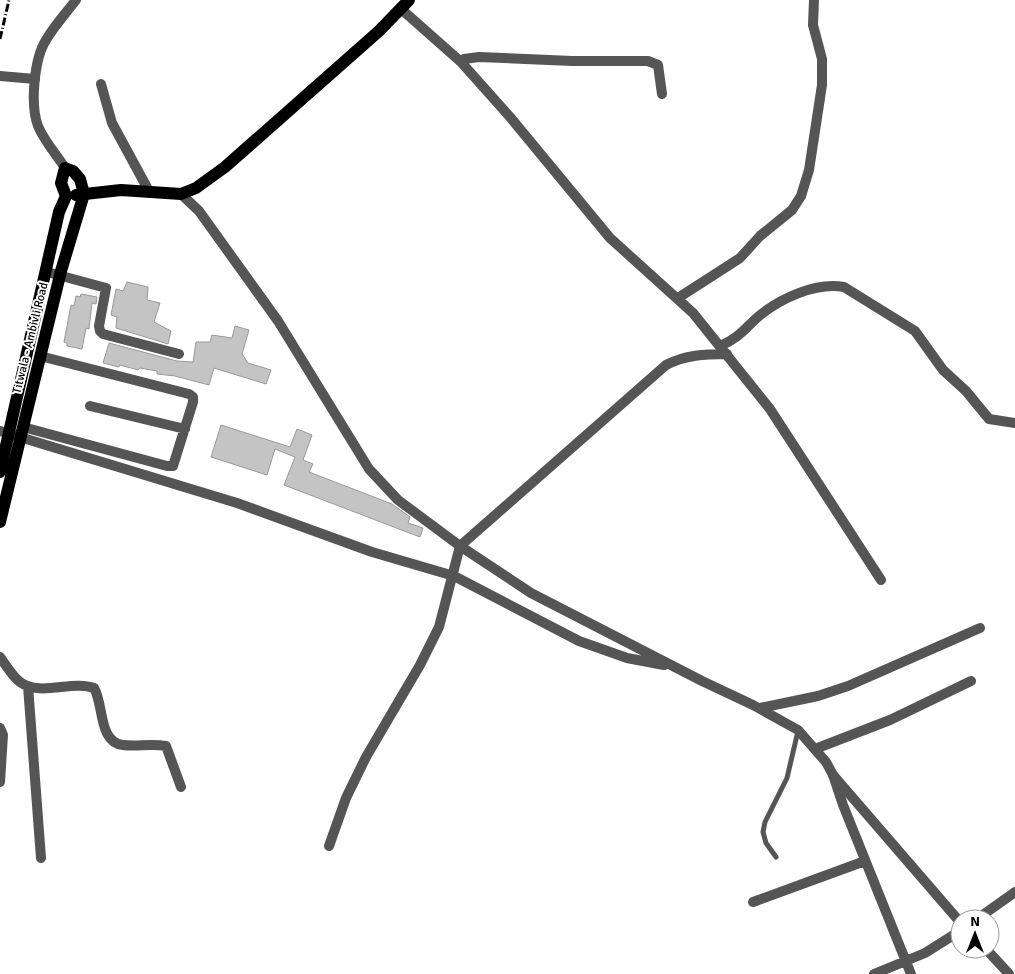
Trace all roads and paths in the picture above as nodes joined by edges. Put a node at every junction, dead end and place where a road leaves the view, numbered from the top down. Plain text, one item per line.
1 (76, 0) edge
2 (814, 0) edge
3 (405, 4) edge
4 (461, 62) junction
5 (0, 76) edge
6 (35, 79) junction
7 (102, 84) dead end
8 (662, 94) dead end
9 (65, 168) junction
10 (150, 193) junction
11 (84, 194) junction
12 (181, 194) junction
13 (66, 196) junction
14 (47, 272) junction
15 (60, 276) junction
16 (678, 298) junction
17 (720, 346) junction
18 (179, 354) dead end
19 (726, 354) junction
20 (40, 356) junction
21 (90, 406) dead end
22 (1015, 423) edge
23 (23, 427) junction
24 (185, 428) junction
25 (0, 431) edge
26 (0, 472) edge
27 (0, 522) edge
28 (460, 546) junction
29 (454, 576) junction
30 (880, 580) dead end
31 (980, 628) dead end
32 (0, 657) edge
33 (675, 667) junction
34 (971, 680) dead end
35 (28, 686) junction
36 (760, 708) junction
37 (0, 728) edge
38 (798, 730) junction
39 (815, 748) junction
40 (833, 775) junction
41 (0, 782) edge
42 (181, 786) dead end
43 (329, 846) dead end
44 (41, 858) dead end
45 (776, 858) dead end
46 (865, 861) junction
47 (1015, 892) edge
48 (754, 902) dead end
49 (991, 909) edge
50 (950, 910) edge
51 (950, 937) edge
52 (995, 959) edge
53 (906, 962) junction
54 (874, 974) edge
55 (910, 974) edge
56 (1009, 974) edge

1 - 6 street
2 - 16 street
3 - 4 street
3 - 12 main road
4 - 8 street
4 - 16 street
5 - 6 street
6 - 9 street
7 - 10 street
9 - 11 main road
9 - 13 main road, Titwala - Ambivli Road
10 - 11 main road
10 - 12 main road
11 - 13 main road
11 - 15 main road, Titwala - Ambivli Road
12 - 28 street
13 - 14 main road, Titwala - Ambivli Road
14 - 15 street
14 - 26 main road, Titwala - Ambivli Road
15 - 18 street
15 - 20 main road, Titwala - Ambivli Road
16 - 17 street
17 - 19 street
17 - 22 street
19 - 28 street
19 - 30 street
20 - 23 main road, Titwala - Ambivli Road
20 - 24 street
21 - 24 street
23 - 24 street
23 - 27 main road, Titwala - Ambivli Road
25 - 29 street
28 - 29 street
28 - 33 street
29 - 33 street
29 - 43 street
31 - 36 street
32 - 35 street
33 - 36 street
34 - 39 street
35 - 42 street
35 - 44 street
36 - 38 street
37 - 41 street
38 - 39 street
38 - 45 lane
39 - 40 street
40 - 46 street
40 - 50 street
46 - 48 street
46 - 53 street
47 - 49 street
51 - 53 street
52 - 56 street
53 - 54 street
53 - 55 street

